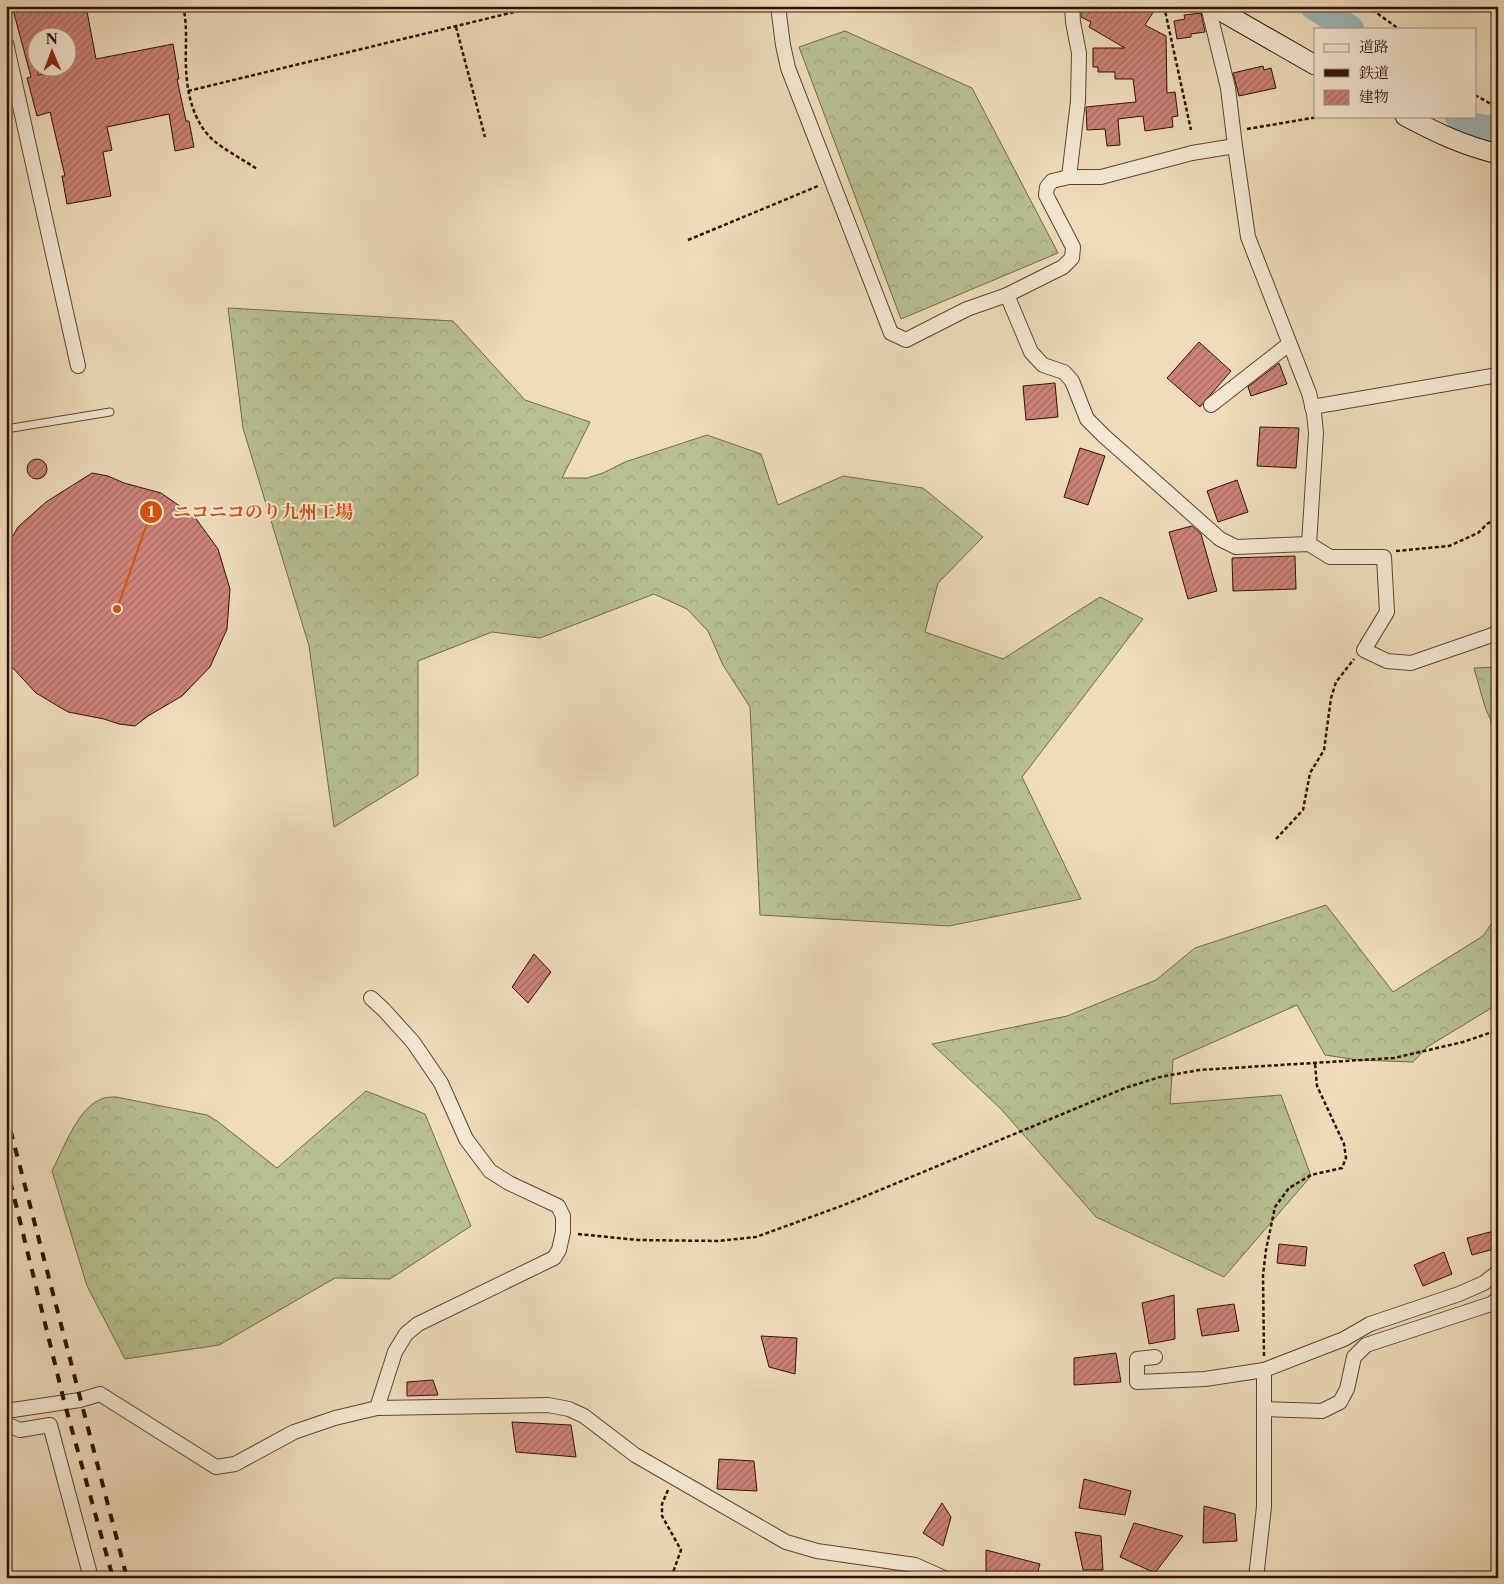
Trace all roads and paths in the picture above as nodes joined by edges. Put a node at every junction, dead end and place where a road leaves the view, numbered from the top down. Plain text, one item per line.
1 (183, 6) edge
2 (539, 6) edge
3 (778, 6) edge
4 (1072, 6) edge
5 (1164, 6) edge
6 (1208, 6) edge
7 (1212, 6) edge
8 (1367, 6) edge
9 (456, 27) junction
10 (1399, 28) edge
11 (6, 43) edge
12 (1314, 63) edge
13 (188, 91) junction
14 (1476, 96) edge
15 (1498, 108) edge
16 (1314, 118) edge
17 (1409, 118) edge
18 (1191, 130) dead end
19 (1233, 131) junction
20 (485, 137) dead end
21 (1235, 146) junction
22 (1498, 154) edge
23 (257, 169) dead end
24 (830, 176) junction
25 (1068, 177) junction
26 (688, 240) dead end
27 (1007, 295) junction
28 (1289, 344) junction
29 (78, 366) dead end
30 (1498, 375) edge
31 (1211, 405) dead end
32 (1312, 407) junction
33 (110, 412) dead end
34 (6, 428) edge
35 (1498, 517) edge
36 (1309, 544) junction
37 (1384, 557) junction
38 (1498, 633) edge
39 (1364, 650) junction
40 (1276, 839) dead end
41 (371, 998) dead end
42 (1498, 1030) edge
43 (1315, 1064) junction
44 (595, 1236) dead end
45 (1498, 1272) edge
46 (1498, 1299) edge
47 (1155, 1358) dead end
48 (1264, 1370) junction
49 (377, 1408) junction
50 (1264, 1409) junction
51 (6, 1411) edge
52 (6, 1424) edge
53 (674, 1477) junction
54 (92, 1578) edge
55 (671, 1578) edge
56 (944, 1578) edge
57 (1256, 1578) edge

1 - 13 path
2 - 9 path
3 - 24 street
4 - 25 street
5 - 18 path
6 - 19 street
7 - 12 street
8 - 10 path
9 - 13 path
9 - 20 path
11 - 29 street
13 - 23 path
14 - 15 path
16 - 19 path
17 - 22 street
19 - 21 street
21 - 25 street
21 - 28 street
24 - 26 path
24 - 27 street
25 - 27 street
27 - 36 street
28 - 31 street
28 - 32 street
30 - 32 street
32 - 36 street
33 - 34 lane
35 - 37 path
36 - 37 street
37 - 39 street
38 - 39 street
39 - 40 path
41 - 49 street
42 - 43 path
43 - 44 path
43 - 48 path
45 - 48 street
46 - 50 street
47 - 48 street
48 - 50 street
49 - 51 street
49 - 53 street
50 - 57 street
52 - 54 street
53 - 55 path
53 - 56 street

